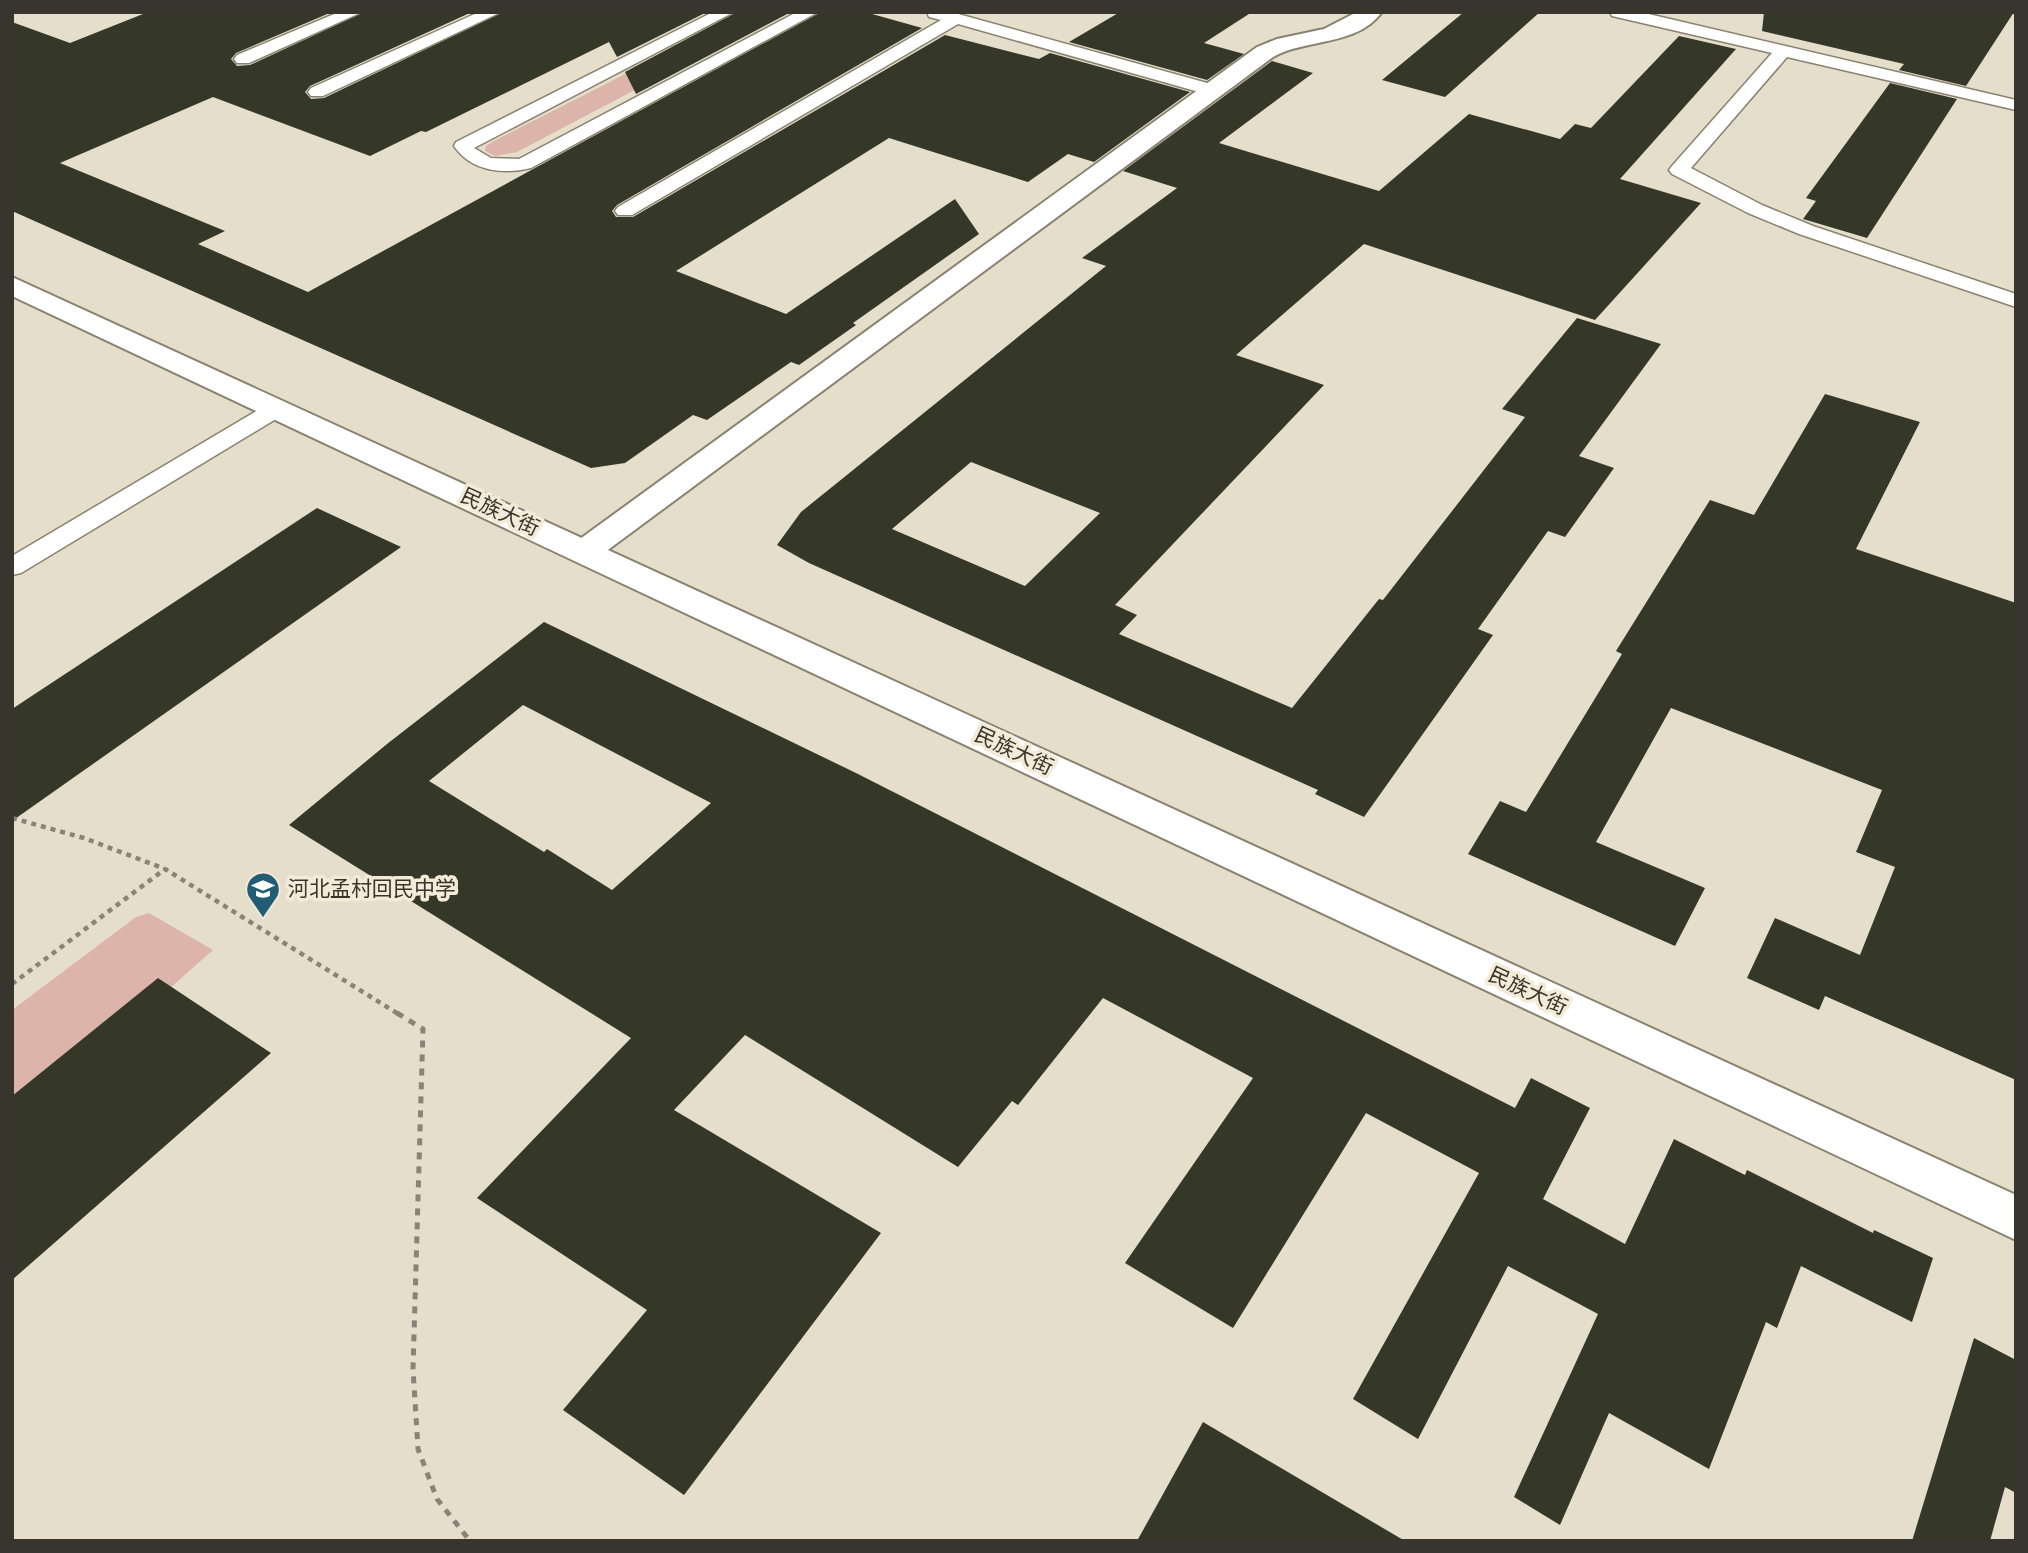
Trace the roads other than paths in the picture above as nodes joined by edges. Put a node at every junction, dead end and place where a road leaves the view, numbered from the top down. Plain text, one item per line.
1 (354, 12) edge
2 (493, 12) edge
3 (726, 12) edge
4 (810, 12) edge
5 (932, 12) edge
6 (1371, 12) edge
7 (1618, 12) edge
8 (955, 19) junction
9 (1782, 52) junction
10 (243, 59) dead end
11 (1212, 90) junction
12 (317, 92) dead end
13 (2016, 105) edge
14 (625, 211) dead end
15 (12, 285) edge
16 (2016, 301) edge
17 (278, 408) junction
18 (585, 551) junction
19 (12, 567) edge
20 (2016, 1218) edge

1 - 10 lane
2 - 12 lane
3 - 4 lane
5 - 8 lane
6 - 11 main road
7 - 9 lane
8 - 11 lane
8 - 14 lane
9 - 13 lane
9 - 16 lane
11 - 18 main road
15 - 17 main road, 民族大街
17 - 18 main road, 民族大街
17 - 19 lane
18 - 20 main road, 民族大街

